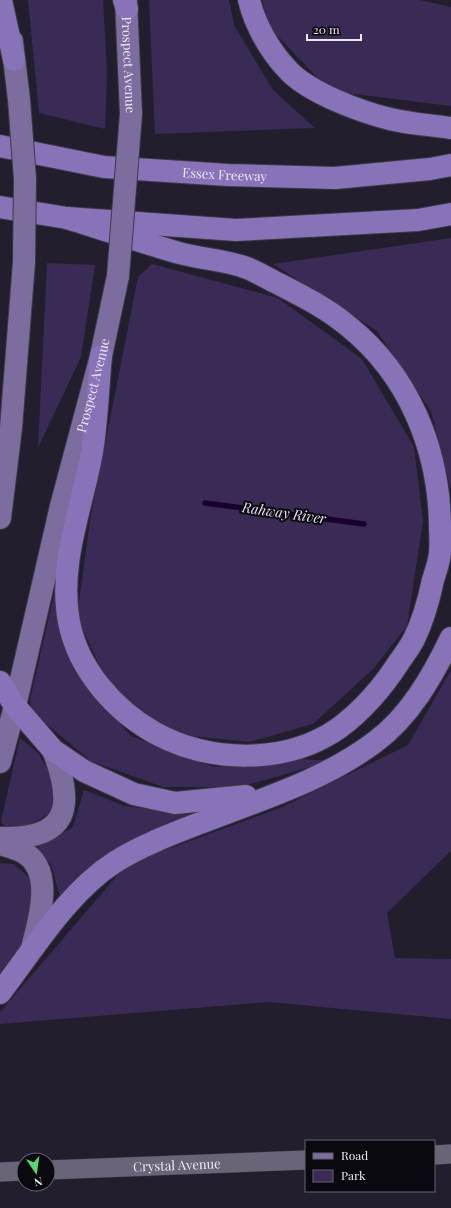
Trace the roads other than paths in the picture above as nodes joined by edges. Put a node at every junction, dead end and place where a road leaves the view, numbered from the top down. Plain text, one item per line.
1 (0, 0) edge
2 (8, 0) edge
3 (249, 0) edge
4 (126, 3) edge
5 (14, 60) junction
6 (451, 128) edge
7 (0, 146) edge
8 (451, 165) edge
9 (0, 207) edge
10 (451, 214) edge
11 (67, 218) junction
12 (101, 356) junction
13 (0, 518) edge
14 (451, 638) edge
15 (0, 682) edge
16 (15, 706) junction
17 (53, 750) junction
18 (0, 762) edge
19 (286, 790) junction
20 (0, 838) edge
21 (0, 844) edge
22 (32, 948) junction
23 (0, 993) edge
24 (451, 1154) edge
25 (435, 1155) edge
26 (305, 1160) edge
27 (56, 1170) edge
28 (16, 1171) edge
29 (0, 1172) edge

1 - 5 highway
2 - 5 main road
3 - 6 highway
4 - 12 main road, Prospect Avenue, bridge
5 - 13 main road, bridge
7 - 8 highway, Essex Freeway
9 - 11 highway
10 - 11 highway
11 - 12 highway
12 - 16 main road, Prospect Avenue
14 - 19 highway
15 - 16 highway
16 - 17 highway
16 - 18 main road, Prospect Avenue
17 - 19 highway
17 - 20 main road
19 - 22 highway
21 - 22 main road
22 - 23 highway
24 - 25 street
26 - 27 street, Crystal Avenue
28 - 29 street

